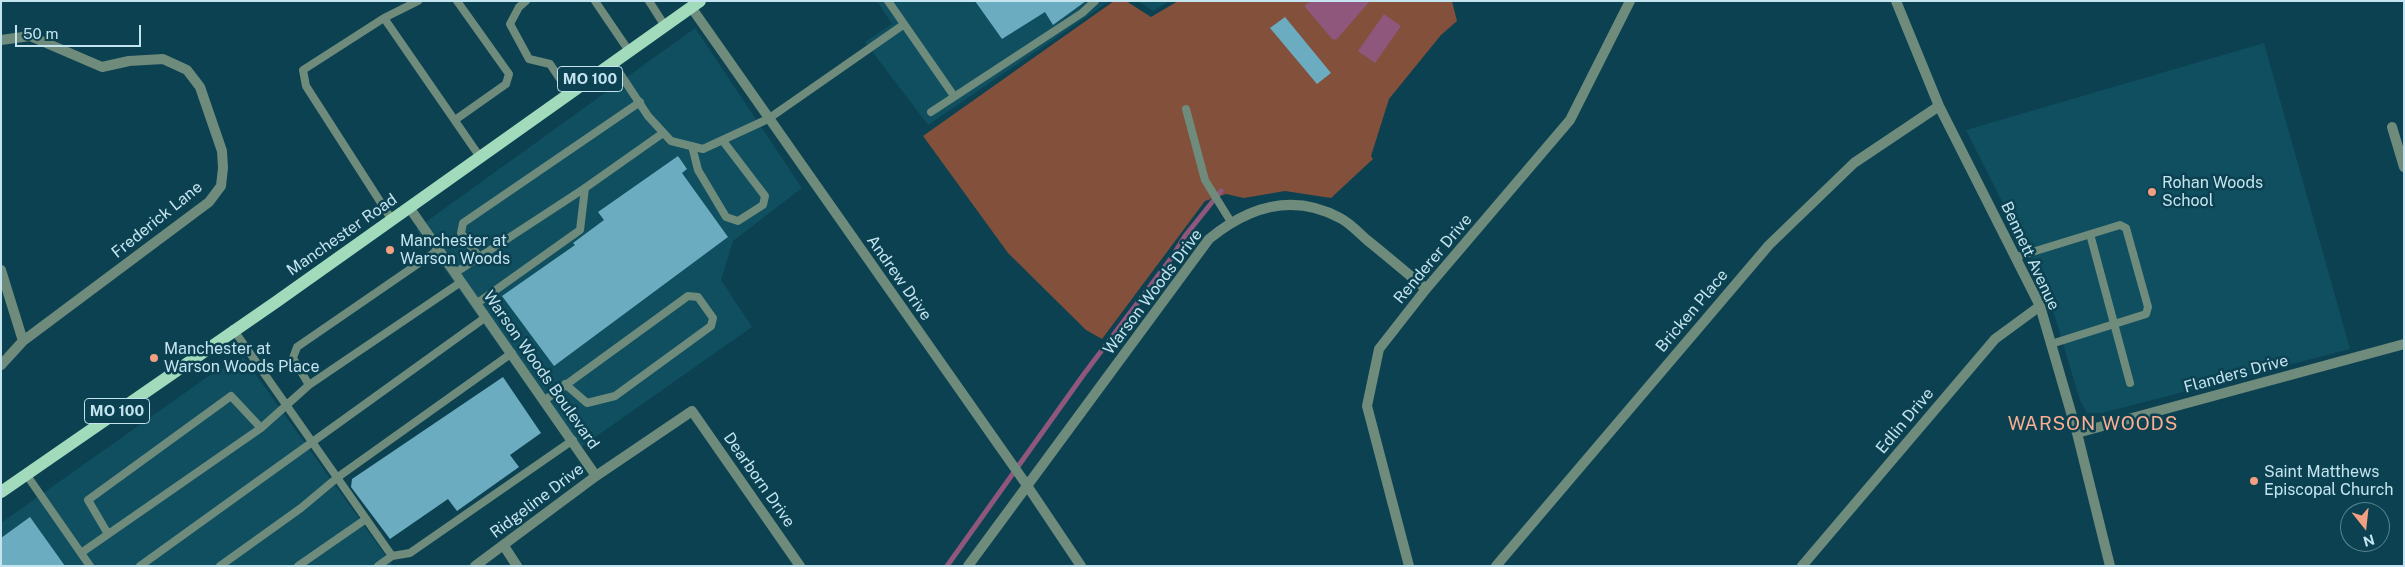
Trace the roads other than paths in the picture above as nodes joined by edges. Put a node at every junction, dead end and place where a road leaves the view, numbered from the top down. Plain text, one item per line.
1 (418, 1) edge
2 (456, 1) edge
3 (526, 1) edge
4 (595, 1) edge
5 (649, 1) edge
6 (888, 1) edge
7 (1096, 1) edge
8 (1630, 1) edge
9 (1896, 1) edge
10 (695, 4) edge
11 (384, 18) junction
12 (903, 25) junction
13 (665, 26) junction
14 (1, 40) edge
15 (629, 51) junction
16 (613, 63) junction
17 (570, 94) junction
18 (954, 96) junction
19 (640, 102) junction
20 (1939, 106) junction
21 (1186, 109) dead end
22 (931, 112) dead end
23 (768, 119) junction
24 (455, 120) junction
25 (2392, 127) dead end
26 (663, 133) junction
27 (723, 141) junction
28 (692, 146) junction
29 (480, 157) junction
30 (2404, 168) edge
31 (585, 188) junction
32 (409, 207) junction
33 (392, 220) junction
34 (1231, 222) junction
35 (2090, 234) junction
36 (438, 250) junction
37 (2016, 256) junction
38 (478, 257) junction
39 (1, 270) edge
40 (458, 278) junction
41 (1426, 289) junction
42 (476, 304) junction
43 (2040, 306) junction
44 (486, 317) junction
45 (2116, 324) junction
46 (233, 330) junction
47 (23, 341) junction
48 (2052, 344) junction
49 (2404, 344) edge
50 (512, 353) junction
51 (1, 365) edge
52 (2130, 383) dead end
53 (565, 384) junction
54 (310, 385) junction
55 (545, 400) junction
56 (287, 407) junction
57 (692, 411) joint
58 (261, 428) junction
59 (2077, 433) junction
60 (574, 440) junction
61 (313, 443) junction
62 (26, 474) junction
63 (596, 476) junction
64 (338, 477) junction
65 (1023, 480) junction
66 (1, 492) edge
67 (366, 519) junction
68 (108, 534) junction
69 (504, 546) junction
70 (81, 553) junction
71 (392, 556) junction
72 (90, 566) edge
73 (140, 566) edge
74 (220, 566) edge
75 (298, 566) edge
76 (378, 566) edge
77 (475, 566) edge
78 (518, 566) edge
79 (800, 566) edge
80 (968, 566) edge
81 (1081, 566) edge
82 (1409, 566) edge
83 (1496, 566) edge
84 (1802, 566) edge
85 (2110, 566) edge

1 - 11 lane
2 - 24 lane
3 - 17 lane
4 - 15 lane
5 - 13 lane
6 - 12 lane
7 - 18 lane
8 - 41 street, Renderer Drive
9 - 20 street, Bennett Avenue
10 - 13 main road, Manchester Road / MO 100
10 - 23 street, Andrew Drive
11 - 24 lane
11 - 33 lane
12 - 18 lane
12 - 23 lane
13 - 15 main road, Manchester Road / MO 100
14 - 47 street, Frederick Lane
15 - 16 main road, Manchester Road / MO 100
16 - 17 main road, Manchester Road / MO 100
16 - 19 lane
17 - 29 main road, Manchester Road / MO 100
18 - 22 lane
19 - 26 lane
19 - 38 lane
20 - 37 street, Bennett Avenue
20 - 83 street, Bricken Place
21 - 34 lane
23 - 27 lane
23 - 65 street, Andrew Drive
24 - 29 lane
25 - 30 street
26 - 28 lane
26 - 31 lane
27 - 28 lane
27 - 28 lane
29 - 32 main road, Manchester Road / MO 100
31 - 38 lane
31 - 42 lane
32 - 33 main road, Manchester Road / MO 100
32 - 36 street, Warson Woods Boulevard
33 - 46 main road, Manchester Road / MO 100
34 - 41 street, Warson Woods Drive
34 - 65 street, Warson Woods Drive
35 - 37 lane
35 - 45 lane
35 - 45 lane
36 - 40 street, Warson Woods Boulevard
36 - 54 lane
37 - 43 street, Bennett Avenue
38 - 40 lane
39 - 47 street
40 - 42 street, Warson Woods Boulevard
40 - 54 lane
41 - 82 street, Renderer Drive
42 - 44 street, Warson Woods Boulevard
43 - 48 street, Bennett Avenue
43 - 84 street, Edlin Drive
44 - 50 street, Warson Woods Boulevard
44 - 61 lane
45 - 48 lane
45 - 52 lane
46 - 56 lane
46 - 62 main road, Manchester Road / MO 100
47 - 51 street, Frederick Lane
48 - 59 street, Bennett Avenue
49 - 59 street, Flanders Drive
50 - 55 street, Warson Woods Boulevard
50 - 64 lane
53 - 53 lane
53 - 55 lane
54 - 56 lane
55 - 60 street, Warson Woods Boulevard
56 - 58 lane
56 - 61 lane
57 - 63 street, Ridgeline Drive
57 - 79 street, Dearborn Drive
58 - 68 lane
58 - 68 lane
59 - 85 street, Bennett Avenue
60 - 63 street, Warson Woods Boulevard
60 - 71 lane
61 - 64 lane
61 - 73 lane
62 - 66 main road, Manchester Road / MO 100
62 - 70 lane
63 - 69 street, Ridgeline Drive
64 - 67 lane
64 - 74 lane
65 - 80 street, Warson Woods Drive
65 - 81 street, Andrew Drive
67 - 71 lane
67 - 75 lane
68 - 70 lane
69 - 77 street, Ridgeline Drive
69 - 78 street
70 - 72 lane
71 - 76 lane

